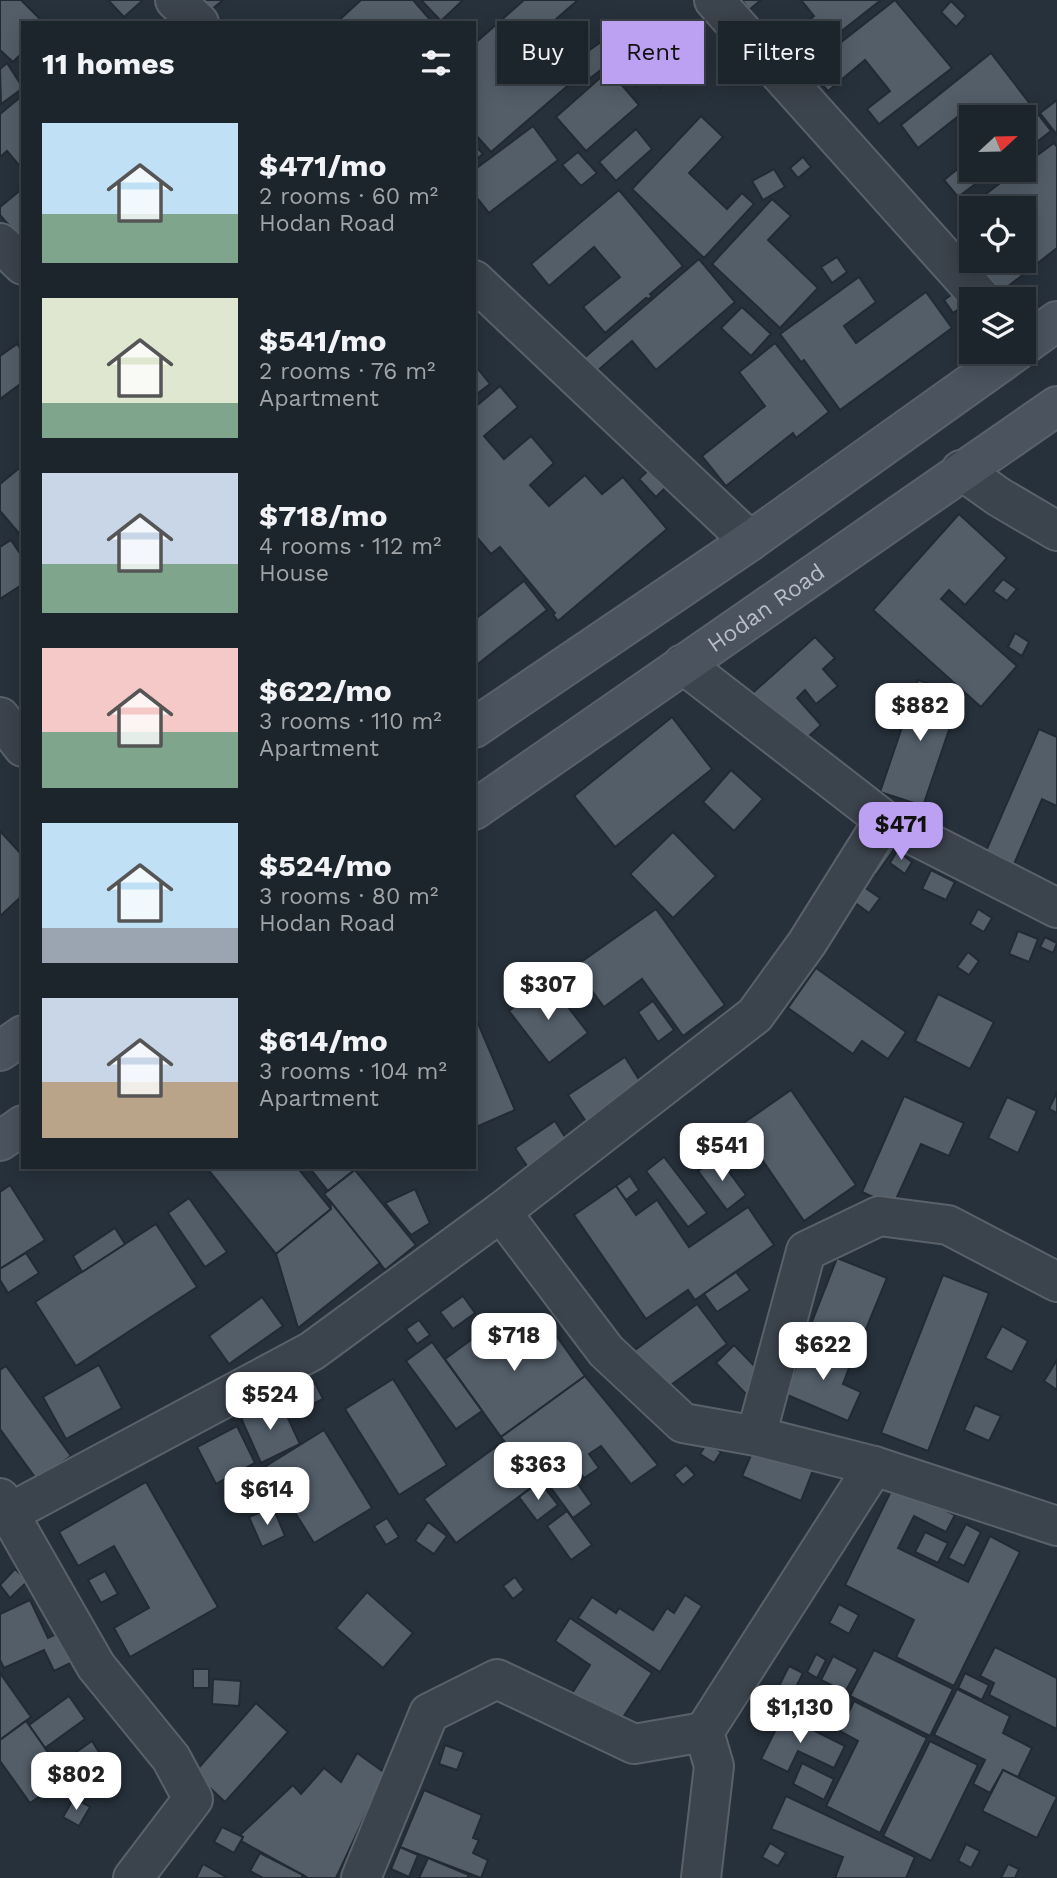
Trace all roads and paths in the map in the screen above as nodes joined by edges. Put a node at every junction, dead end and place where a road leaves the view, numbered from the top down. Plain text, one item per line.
1 (175, 0) edge
2 (714, 0) edge
3 (197, 21) edge
4 (0, 243) edge
5 (21, 263) edge
6 (476, 282) edge
7 (971, 287) edge
8 (1057, 321) edge
9 (1036, 336) edge
10 (998, 364) edge
11 (1057, 406) edge
12 (961, 470) junction
13 (1057, 531) edge
14 (750, 541) junction
15 (683, 664) junction
16 (0, 718) edge
17 (476, 727) edge
18 (21, 744) edge
19 (476, 809) edge
20 (884, 820) junction
21 (1057, 908) edge
22 (21, 1036) edge
23 (0, 1051) edge
24 (21, 1126) edge
25 (0, 1141) edge
26 (501, 1212) junction
27 (1057, 1282) edge
28 (756, 1436) junction
29 (874, 1466) junction
30 (3, 1509) edge
31 (1057, 1526) edge
32 (704, 1732) junction
33 (133, 1878) edge
34 (361, 1878) edge
35 (701, 1878) edge

1 - 3 street
2 - 7 street
4 - 5 street
6 - 14 street
8 - 9 main road
10 - 14 main road
11 - 12 main road, Hodan Road
12 - 13 street
12 - 15 main road, Hodan Road
14 - 17 main road
15 - 19 main road, Hodan Road
15 - 20 street
16 - 18 street
20 - 21 street
20 - 26 street
22 - 23 main road
24 - 25 main road
26 - 28 street
26 - 30 street
27 - 28 street
28 - 29 street
29 - 31 street
29 - 32 street
30 - 33 street
32 - 34 street
32 - 35 street

